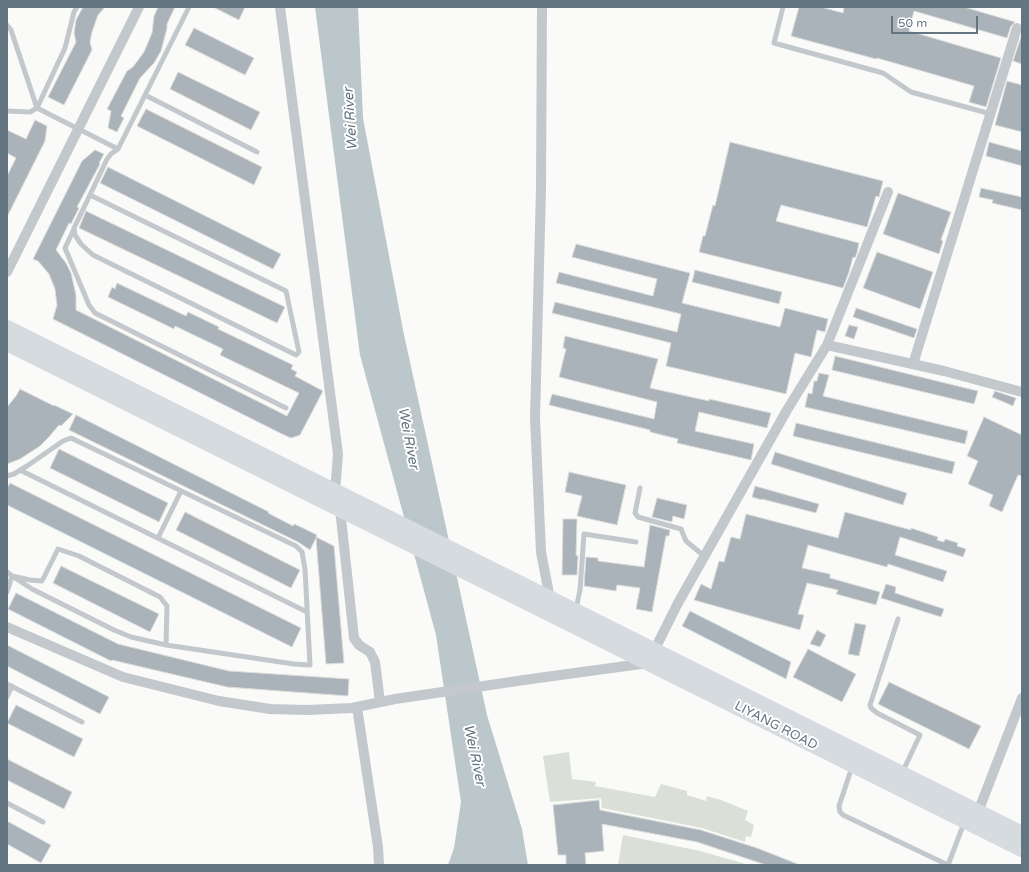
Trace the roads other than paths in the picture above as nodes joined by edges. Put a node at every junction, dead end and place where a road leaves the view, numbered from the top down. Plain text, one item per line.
1 (77, 7) edge
2 (139, 7) edge
3 (189, 7) edge
4 (280, 7) edge
5 (542, 7) edge
6 (783, 7) edge
7 (7, 25) edge
8 (1017, 28) dead end
9 (145, 95) junction
10 (37, 108) junction
11 (7, 111) edge
12 (991, 114) junction
13 (78, 129) junction
14 (118, 149) junction
15 (257, 152) dead end
16 (888, 192) dead end
17 (90, 195) junction
18 (74, 228) junction
19 (7, 272) edge
20 (7, 328) edge
21 (7, 342) edge
22 (827, 345) junction
23 (914, 364) junction
24 (1022, 392) edge
25 (286, 408) dead end
26 (20, 470) junction
27 (7, 476) edge
28 (640, 488) dead end
29 (181, 491) junction
30 (335, 492) junction
31 (346, 507) junction
32 (158, 538) junction
33 (636, 542) dead end
34 (704, 556) junction
35 (7, 572) edge
36 (12, 576) junction
37 (7, 592) edge
38 (539, 598) junction
39 (307, 612) junction
40 (575, 612) junction
41 (898, 619) dead end
42 (7, 627) edge
43 (166, 645) junction
44 (651, 657) junction
45 (10, 685) edge
46 (7, 697) edge
47 (1022, 698) edge
48 (380, 702) junction
49 (357, 707) junction
50 (82, 722) dead end
51 (853, 764) junction
52 (902, 774) junction
53 (7, 803) edge
54 (972, 816) junction
55 (43, 822) dead end
56 (1022, 834) edge
57 (1022, 849) edge
58 (379, 865) edge
59 (948, 865) edge

1 - 10 lane
2 - 13 street
3 - 9 lane
4 - 30 street
5 - 38 street
6 - 12 lane
7 - 10 lane
8 - 12 street
9 - 14 lane
9 - 15 lane
10 - 11 lane
10 - 13 lane
12 - 23 street
13 - 14 lane
13 - 19 street
14 - 17 lane
16 - 22 street
17 - 18 lane
17 - 18 lane
18 - 25 lane
20 - 30 main road
21 - 31 main road
22 - 23 street
22 - 34 street
23 - 24 street
26 - 27 lane
26 - 29 lane
26 - 32 lane
28 - 34 lane
29 - 32 lane
29 - 39 lane
30 - 31 main road
31 - 38 main road
31 - 48 street
32 - 39 lane
33 - 40 lane
34 - 44 street
35 - 36 lane
36 - 37 lane
36 - 43 lane
36 - 43 lane
38 - 40 main road, LIYANG ROAD
38 - 44 main road, LIYANG ROAD
39 - 43 lane
40 - 44 main road, LIYANG ROAD
41 - 52 lane
42 - 49 street
44 - 48 street
44 - 51 main road, LIYANG ROAD
44 - 52 main road, LIYANG ROAD
45 - 46 lane
45 - 50 lane
47 - 54 street
48 - 49 street
49 - 58 street
51 - 54 main road, LIYANG ROAD
51 - 59 lane
52 - 54 main road, LIYANG ROAD
53 - 55 lane
54 - 56 main road, LIYANG ROAD
54 - 57 main road, LIYANG ROAD
54 - 59 lane

